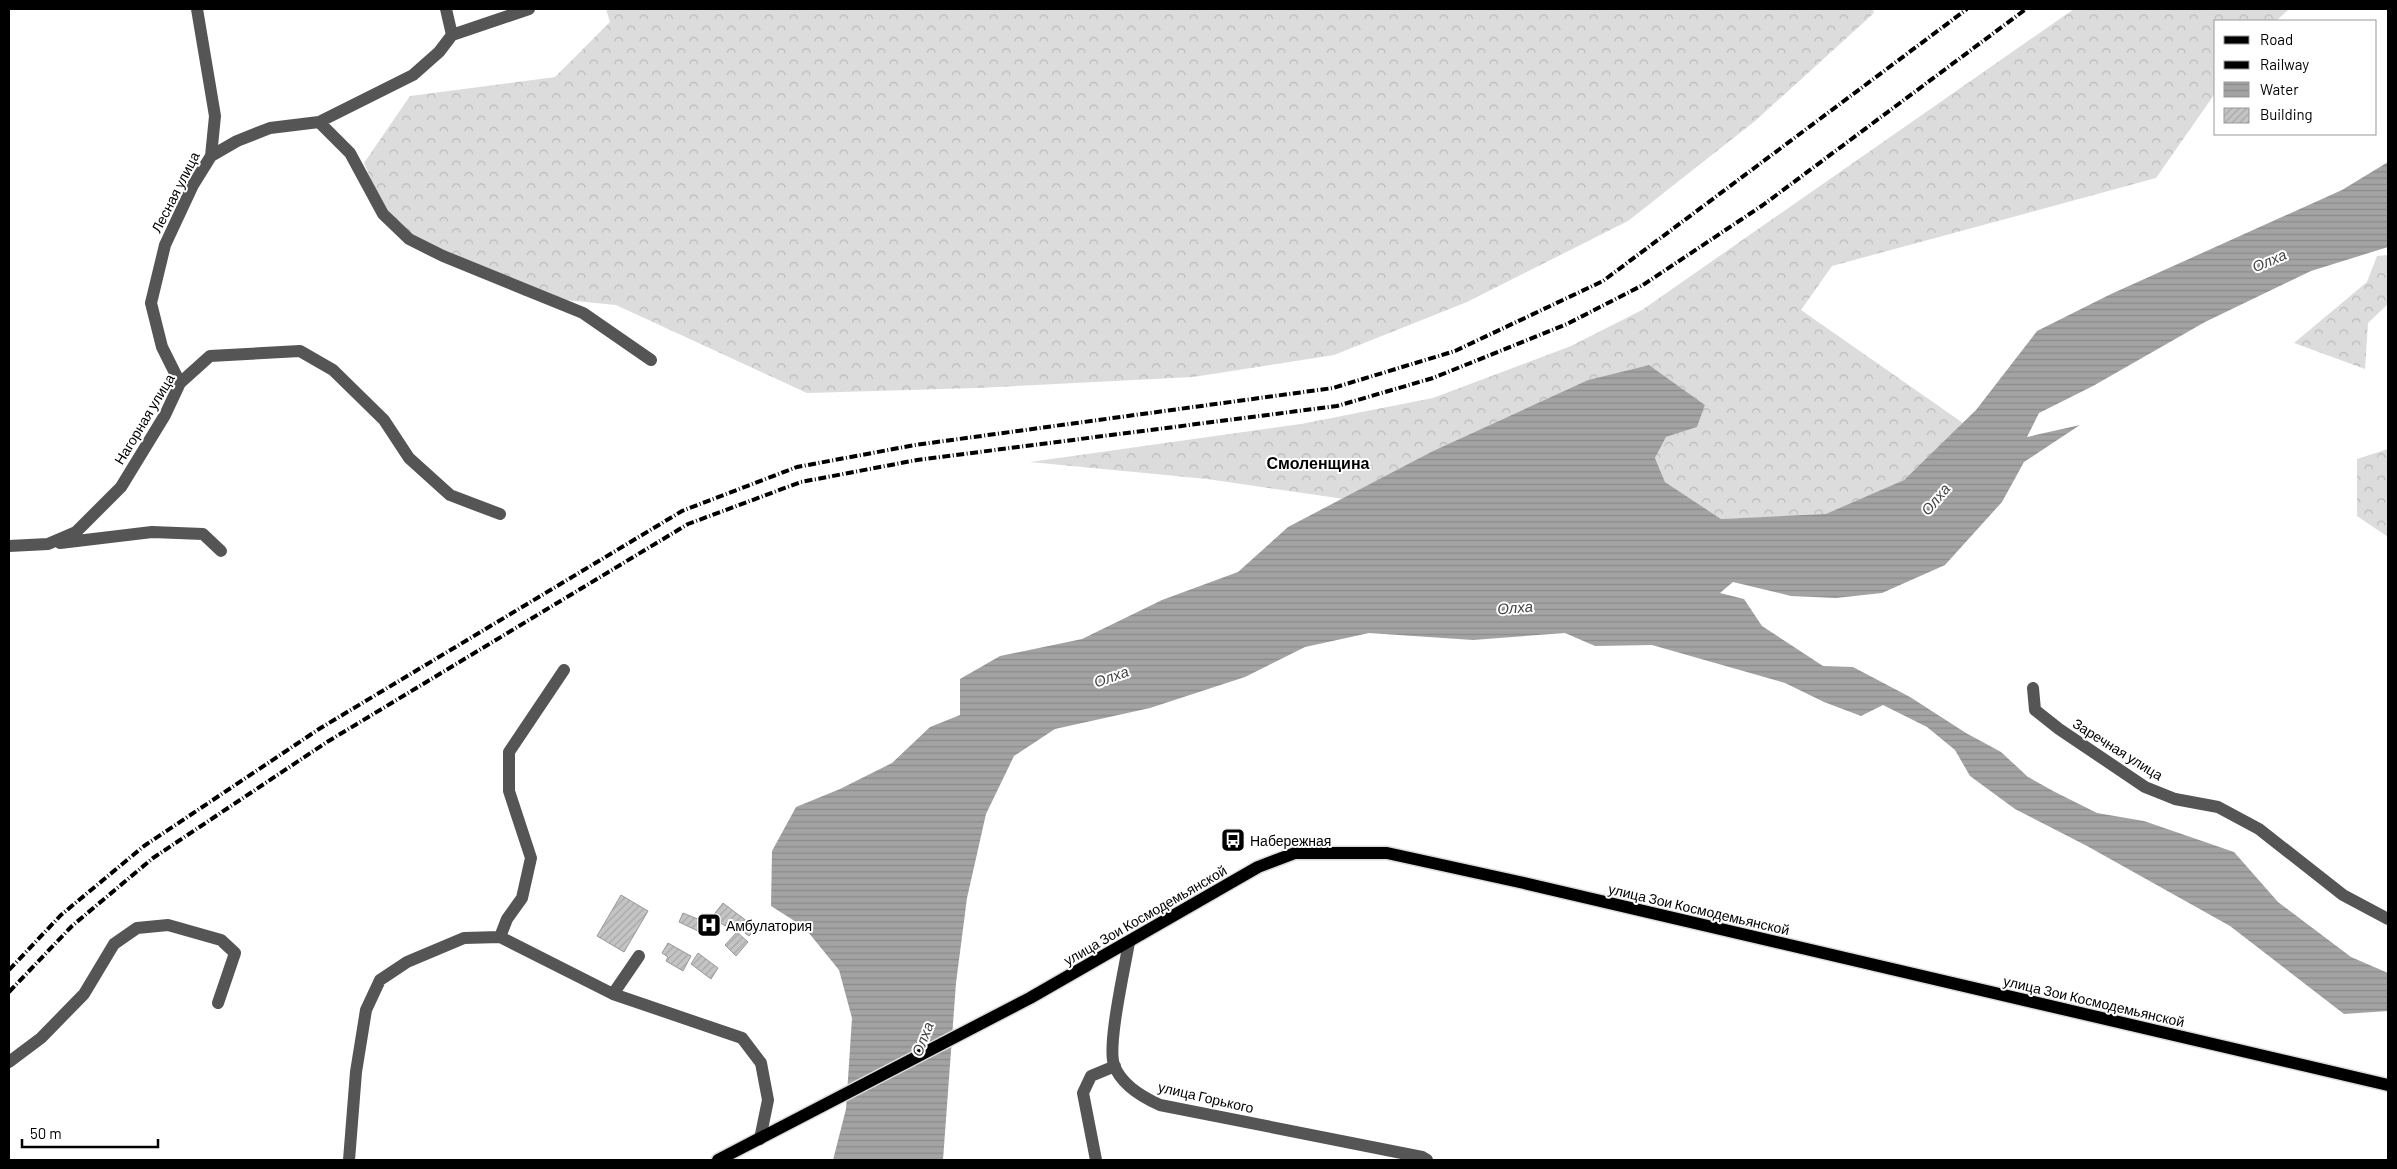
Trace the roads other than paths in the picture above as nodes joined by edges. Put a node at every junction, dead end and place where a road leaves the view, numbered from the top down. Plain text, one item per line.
1 (197, 9) edge
2 (446, 9) edge
3 (529, 9) edge
4 (452, 35) junction
5 (319, 122) junction
6 (211, 156) junction
7 (651, 360) dead end
8 (180, 383) junction
9 (500, 514) dead end
10 (48, 544) junction
11 (9, 546) edge
12 (220, 551) dead end
13 (564, 670) dead end
14 (2033, 688) dead end
15 (2388, 919) edge
16 (500, 937) junction
17 (1129, 942) junction
18 (639, 956) dead end
19 (613, 994) junction
20 (218, 1003) dead end
21 (9, 1062) edge
22 (1115, 1066) junction
23 (2388, 1085) edge
24 (760, 1139) junction
25 (349, 1160) edge
26 (718, 1160) edge
27 (1096, 1160) edge
28 (1426, 1160) edge

1 - 6 street, Лесная улица
2 - 4 street
3 - 4 street
4 - 5 street
5 - 6 street
5 - 7 street
6 - 8 street, Лесная улица
8 - 9 street, Нагорная улица
8 - 10 street, Нагорная улица
10 - 11 street, Нагорная улица
10 - 12 street
13 - 16 street
14 - 15 street, Заречная улица
16 - 19 street
16 - 25 street
17 - 22 street
17 - 23 main road, улица Зои Космодемьянской
17 - 24 main road, улица Зои Космодемьянской
18 - 19 street
19 - 24 street
20 - 21 street
22 - 27 street
22 - 28 street, улица Горького
24 - 26 main road, улица Зои Космодемьянской

